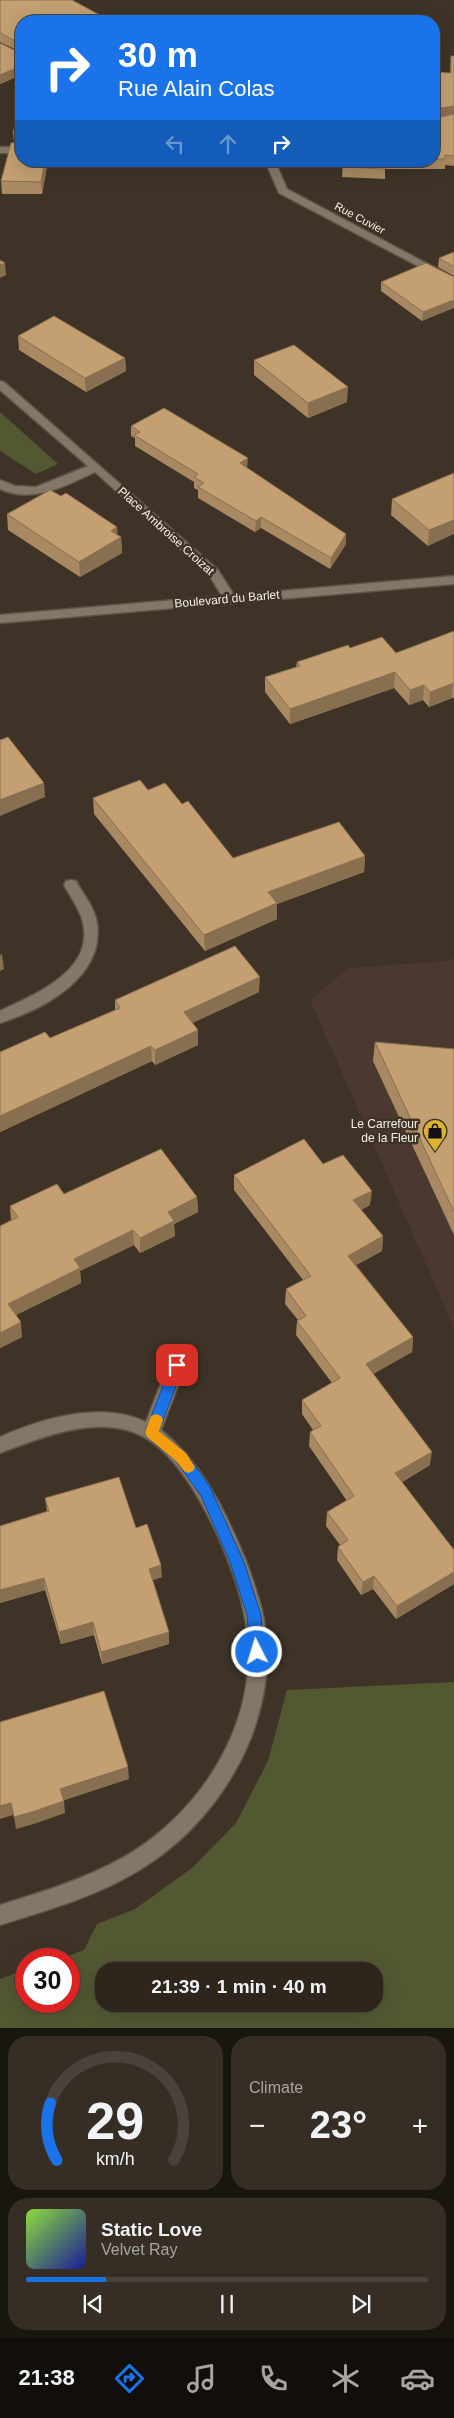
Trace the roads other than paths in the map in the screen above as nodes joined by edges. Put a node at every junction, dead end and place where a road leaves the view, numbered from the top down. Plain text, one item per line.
1 (0, 150) edge
2 (15, 150) edge
3 (273, 167) edge
4 (454, 282) edge
5 (0, 384) edge
6 (96, 467) junction
7 (0, 484) edge
8 (454, 580) edge
9 (230, 599) junction
10 (0, 619) edge
11 (71, 885) dead end
12 (0, 1017) edge
13 (177, 1365) dead end
14 (151, 1432) junction
15 (0, 1445) edge
16 (0, 1915) edge

1 - 2 street
3 - 4 street, Rue Cuvier
5 - 6 street, Place Ambroise Croizat
6 - 7 street
6 - 9 street, Place Ambroise Croizat
8 - 9 street, Boulevard du Barlet
9 - 10 street, Boulevard du Barlet
11 - 12 street
13 - 14 street
14 - 15 street
14 - 16 street

